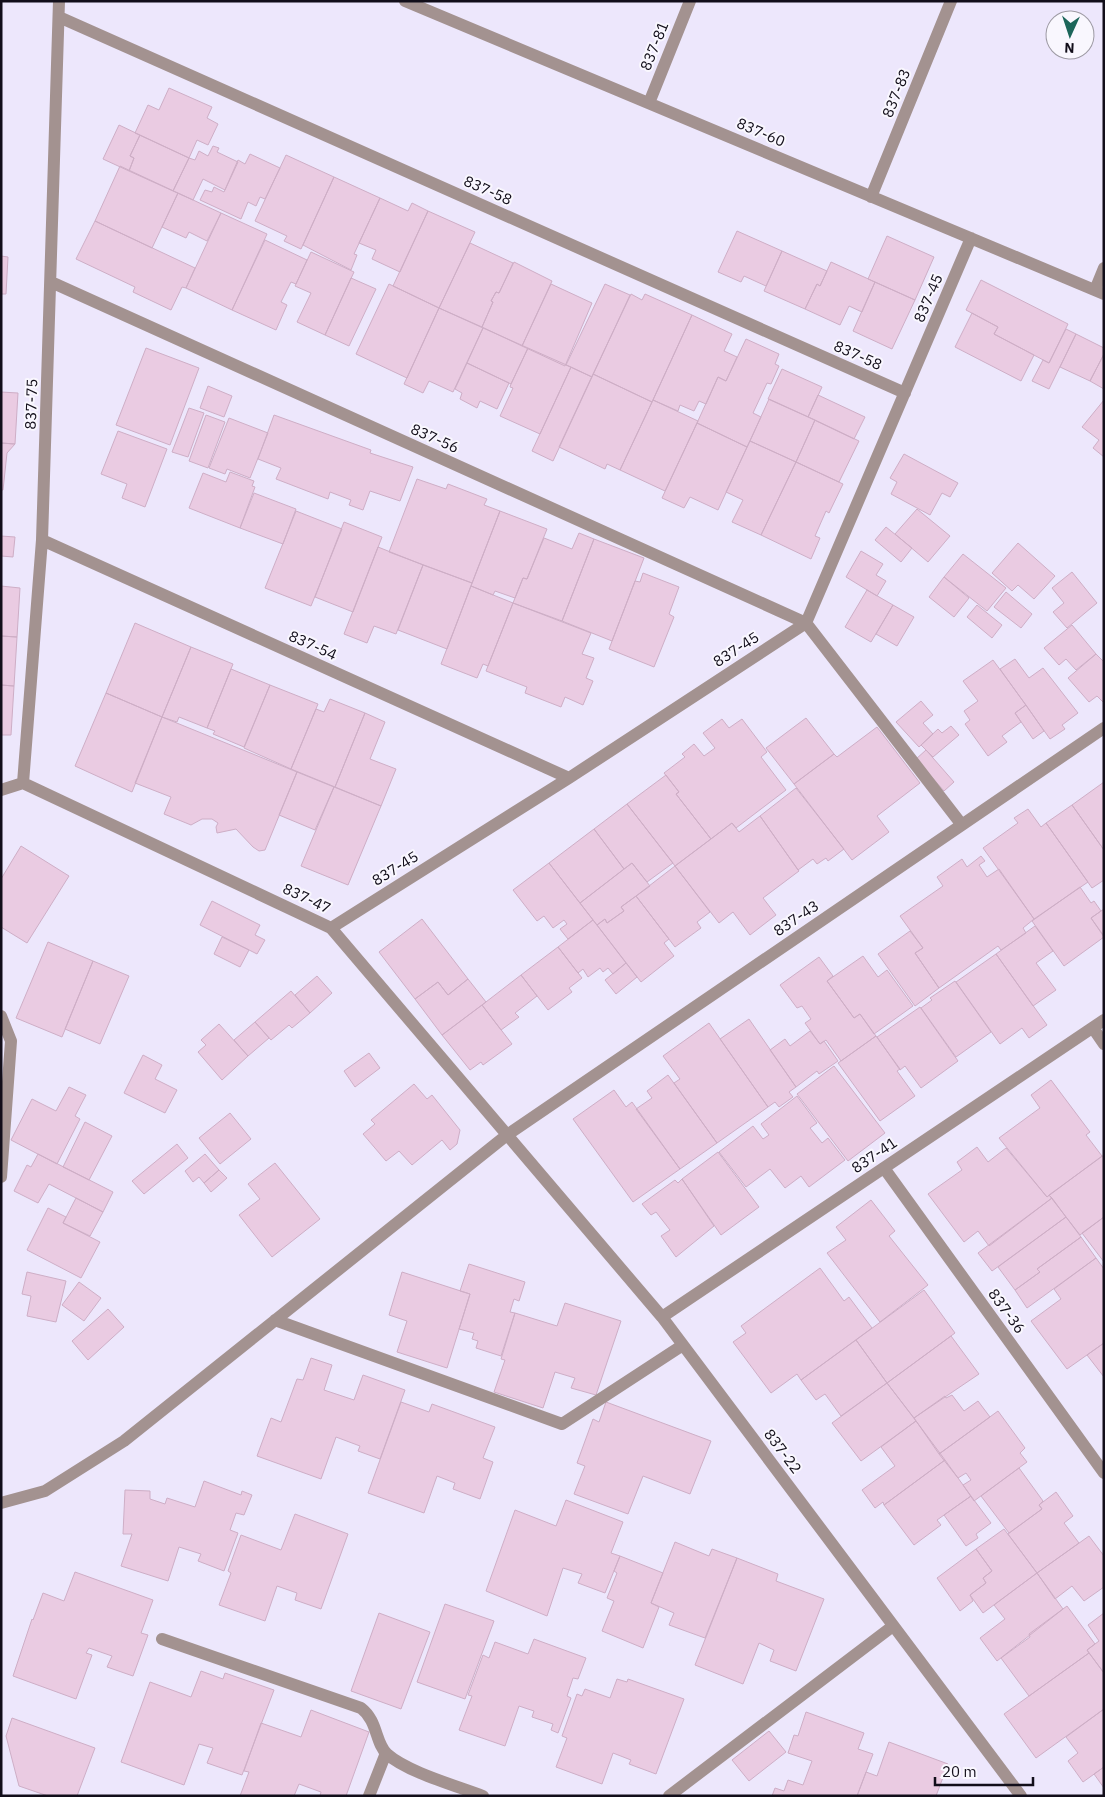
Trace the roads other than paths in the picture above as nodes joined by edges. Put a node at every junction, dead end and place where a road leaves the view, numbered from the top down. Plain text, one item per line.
1 (59, 1) edge
2 (405, 1) edge
3 (690, 1) edge
4 (951, 1) edge
5 (431, 6) edge
6 (59, 17) junction
7 (649, 103) junction
8 (871, 197) junction
9 (971, 238) junction
10 (1104, 268) edge
11 (51, 282) junction
12 (1099, 292) edge
13 (904, 393) junction
14 (42, 540) junction
15 (806, 623) junction
16 (1104, 728) edge
17 (569, 778) junction
18 (24, 783) junction
19 (1, 790) edge
20 (962, 825) junction
21 (331, 928) junction
22 (1, 1016) edge
23 (1104, 1020) edge
24 (1092, 1028) junction
25 (1104, 1044) edge
26 (507, 1135) junction
27 (884, 1168) junction
28 (1, 1177) edge
29 (662, 1317) junction
30 (275, 1320) junction
31 (683, 1346) junction
32 (1104, 1473) edge
33 (1, 1503) edge
34 (893, 1626) junction
35 (162, 1639) dead end
36 (386, 1753) junction
37 (369, 1796) edge
38 (483, 1796) edge
39 (669, 1796) edge
40 (1021, 1796) edge

1 - 6 street, 837-75
2 - 5 street, 837-60
3 - 7 street, 837-81
4 - 8 street, 837-83
5 - 7 street, 837-60
6 - 11 street, 837-75
6 - 13 street, 837-58
7 - 8 street, 837-60
8 - 9 street, 837-60
9 - 12 street, 837-60
9 - 13 street, 837-45
10 - 12 street
11 - 14 street, 837-75
11 - 15 street, 837-56
13 - 15 street, 837-45
14 - 17 street, 837-54
14 - 18 street, 837-75
15 - 17 street, 837-45
15 - 20 street
16 - 20 street, 837-43
17 - 21 street, 837-45
18 - 19 street
18 - 21 street, 837-47
20 - 26 street, 837-43
21 - 26 street, 837-47
22 - 28 street
23 - 24 street, 837-41
24 - 25 street
24 - 27 street, 837-41
26 - 29 street, 837-22
26 - 30 street, 837-43
27 - 29 street, 837-41
27 - 32 street, 837-36
29 - 31 street, 837-22
30 - 31 street
30 - 33 street, 837-43
31 - 34 street, 837-22
34 - 39 street
34 - 40 street, 837-22
35 - 36 street
36 - 37 street
36 - 38 street

